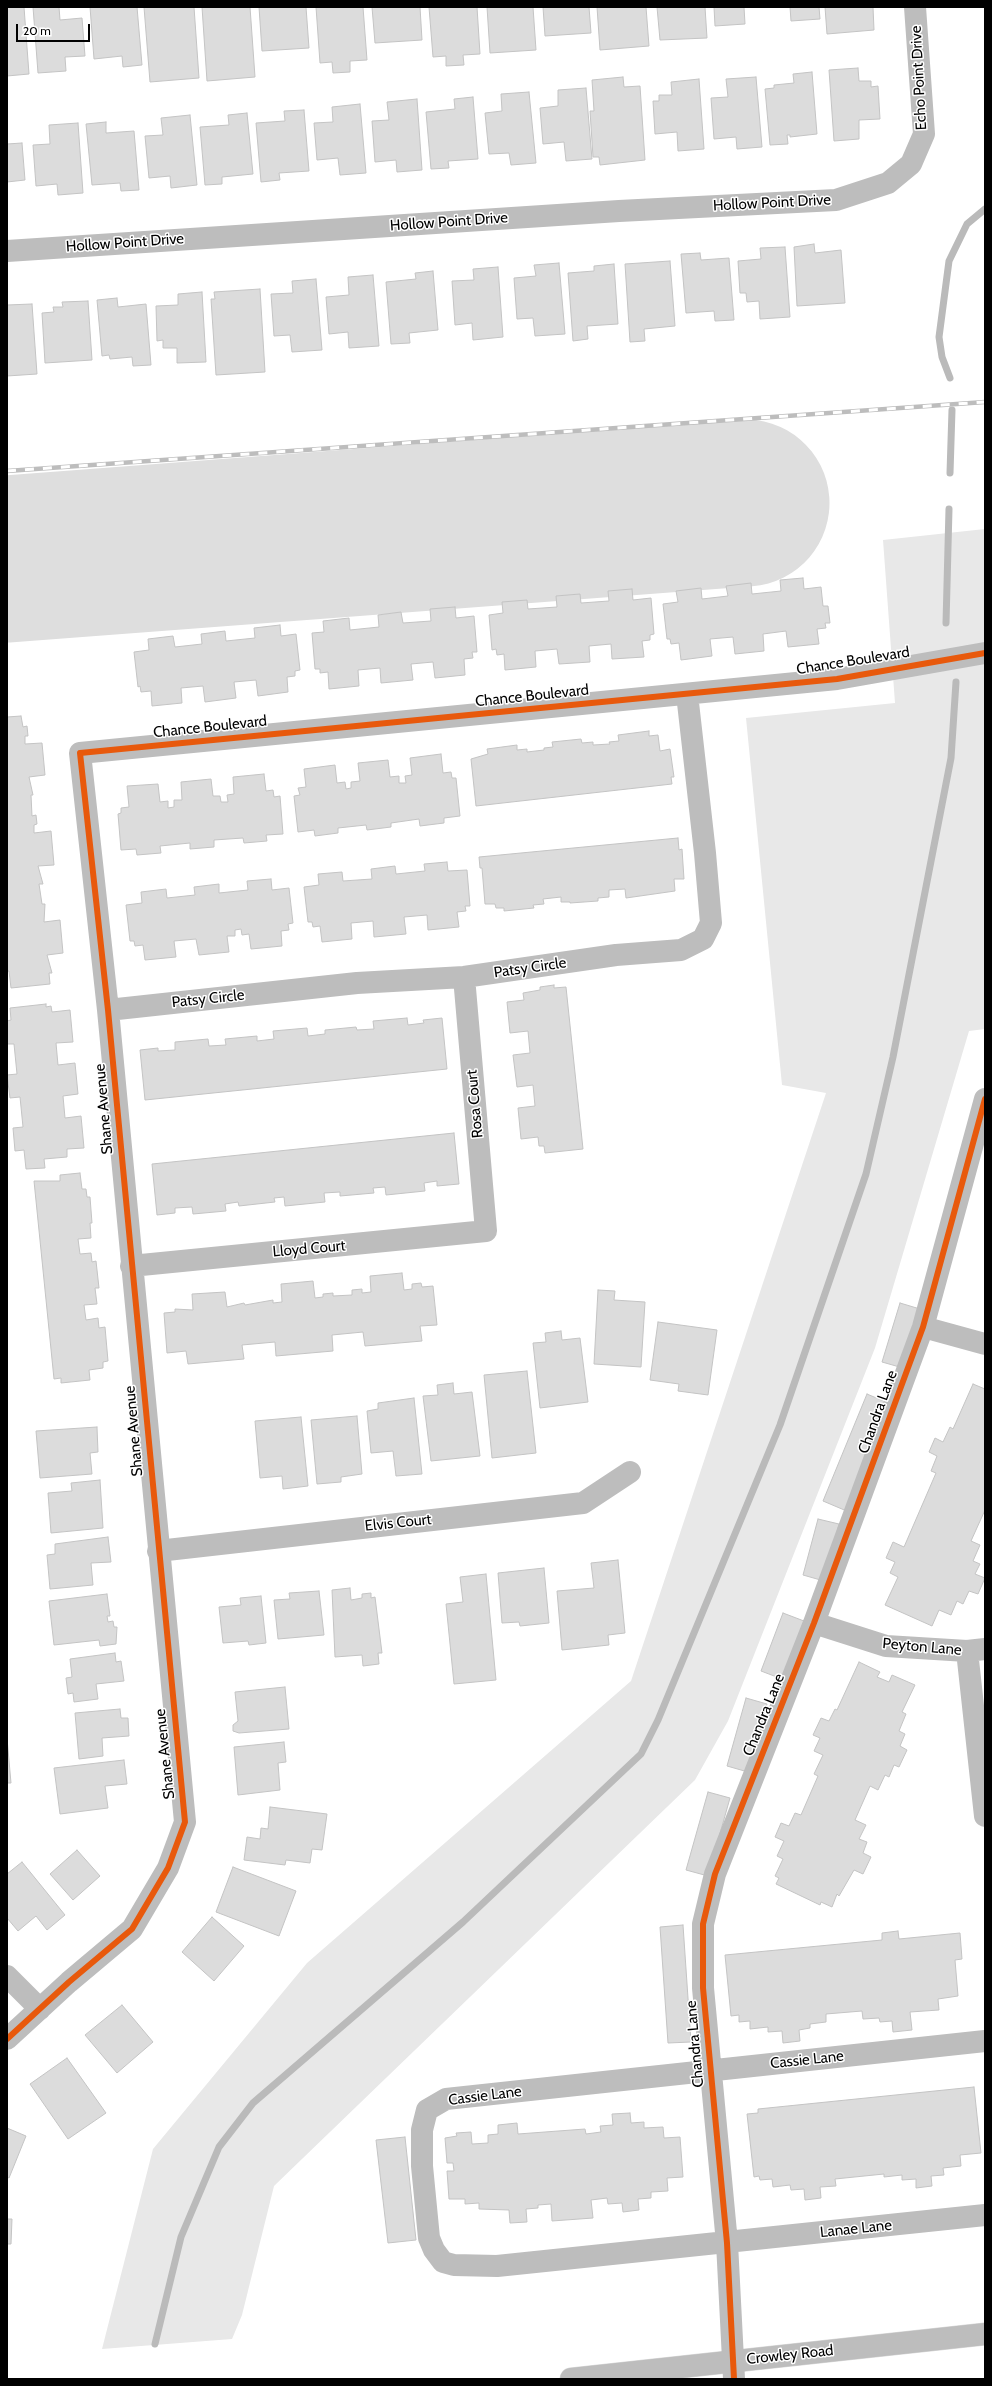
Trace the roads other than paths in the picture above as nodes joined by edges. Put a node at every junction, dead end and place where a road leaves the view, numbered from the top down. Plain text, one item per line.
1 (915, 7) edge
2 (888, 183) joint
3 (7, 251) edge
4 (985, 653) edge
5 (687, 694) junction
6 (80, 753) joint
7 (464, 977) junction
8 (108, 1010) junction
9 (985, 1099) edge
10 (486, 1232) joint
11 (131, 1266) junction
12 (923, 1327) junction
13 (985, 1344) edge
14 (630, 1472) dead end
15 (158, 1551) junction
16 (814, 1623) junction
17 (976, 1650) edge
18 (985, 1816) edge
19 (7, 1976) edge
20 (40, 2009) junction
21 (7, 2039) edge
22 (985, 2041) edge
23 (710, 2070) junction
24 (985, 2215) edge
25 (727, 2243) junction
26 (985, 2334) edge
27 (733, 2370) edge
28 (571, 2379) edge

1 - 2 street, Echo Point Drive
2 - 3 street, Hollow Point Drive
4 - 5 street, Chance Boulevard
5 - 6 street, Chance Boulevard
5 - 7 street, Patsy Circle
6 - 8 street, Shane Avenue
7 - 8 street, Patsy Circle
7 - 10 street, Rosa Court
8 - 11 street, Shane Avenue
9 - 12 street, Chandra Lane
10 - 11 street, Lloyd Court
11 - 15 street, Shane Avenue
12 - 13 street
12 - 16 street, Chandra Lane
14 - 15 street, Elvis Court
15 - 20 street, Shane Avenue
16 - 17 street, Peyton Lane
16 - 23 street, Chandra Lane
17 - 18 street
19 - 20 street
20 - 21 street, Shane Avenue
22 - 23 street, Cassie Lane
23 - 25 street, Chandra Lane
23 - 25 street, Cassie Lane
24 - 25 street, Lanae Lane
25 - 27 street, Chandra Lane
26 - 27 street, Crowley Road
27 - 28 street, Crowley Road

